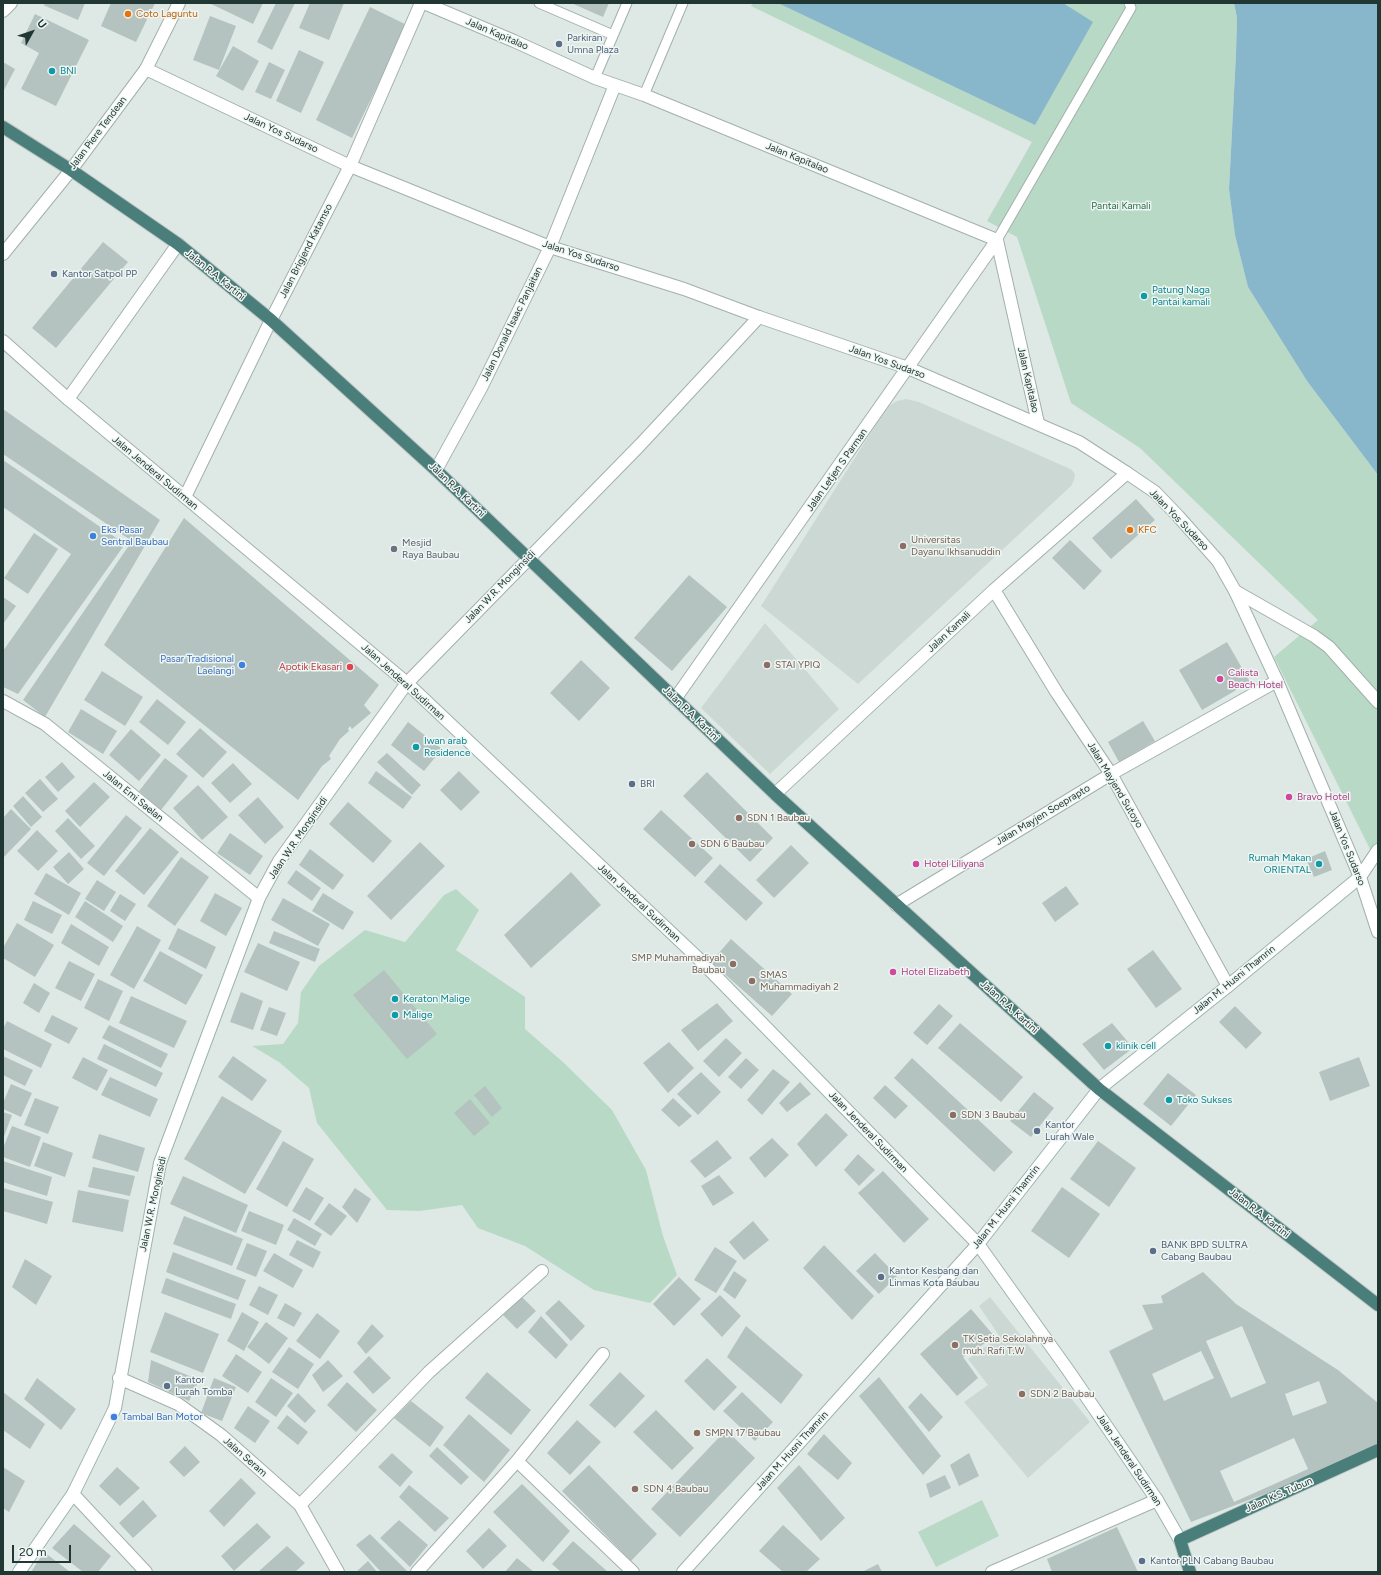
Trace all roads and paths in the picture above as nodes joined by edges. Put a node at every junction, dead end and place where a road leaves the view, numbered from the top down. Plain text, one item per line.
1 (11, 3) edge
2 (179, 3) edge
3 (423, 3) edge
4 (539, 3) edge
5 (627, 3) edge
6 (683, 3) edge
7 (1129, 3) edge
8 (3, 11) edge
9 (614, 35) junction
10 (146, 69) junction
11 (595, 78) junction
12 (615, 85) junction
13 (644, 95) junction
14 (3, 127) edge
15 (350, 166) junction
16 (71, 170) junction
17 (997, 240) junction
18 (178, 244) junction
19 (550, 247) junction
20 (3, 254) edge
21 (759, 317) junction
22 (271, 320) junction
23 (3, 341) edge
24 (908, 368) junction
25 (68, 399) junction
26 (1038, 423) junction
27 (436, 470) junction
28 (1127, 473) junction
29 (185, 497) junction
30 (528, 558) junction
31 (994, 590) junction
32 (1235, 591) junction
33 (1277, 681) junction
34 (406, 683) junction
35 (675, 699) junction
36 (3, 701) edge
37 (1378, 702) edge
38 (1111, 774) junction
39 (775, 794) junction
40 (1378, 850) edge
41 (1360, 877) junction
42 (259, 898) junction
43 (896, 904) junction
44 (1378, 932) edge
45 (1228, 986) junction
46 (1099, 1089) junction
47 (978, 1244) junction
48 (542, 1271) dead end
49 (1378, 1305) edge
50 (603, 1354) dead end
51 (119, 1378) junction
52 (1378, 1450) edge
53 (518, 1462) junction
54 (73, 1494) junction
55 (1156, 1500) junction
56 (300, 1505) junction
57 (1180, 1540) junction
58 (18, 1572) edge
59 (146, 1572) edge
60 (338, 1572) edge
61 (417, 1572) edge
62 (633, 1572) edge
63 (683, 1572) edge
64 (992, 1572) edge
65 (1190, 1572) edge

1 - 8 street
2 - 10 street, Jalan Piere Tendean
3 - 11 street, Jalan Kapitalao
3 - 15 street, Jalan Brigjend Katamso
4 - 9 lane
5 - 9 lane
6 - 13 lane
7 - 17 lane
9 - 11 lane
10 - 15 street, Jalan Yos Sudarso
10 - 16 street, Jalan Piere Tendean
11 - 12 street, Jalan Kapitalao
12 - 13 street, Jalan Kapitalao
12 - 19 street, Jalan Donald Isaac Panjaitan
13 - 17 street, Jalan Kapitalao
14 - 16 highway, Jalan R.A. Kartini
15 - 19 street, Jalan Yos Sudarso
15 - 22 street, Jalan Brigjend Katamso
16 - 18 highway, Jalan R.A. Kartini
16 - 20 street, Jalan Piere Tendean
17 - 24 street, Jalan Letjen S Parman
17 - 26 street, Jalan Kapitalao
18 - 22 highway, Jalan R.A. Kartini
18 - 25 street
19 - 21 street, Jalan Yos Sudarso
19 - 27 street, Jalan Donald Isaac Panjaitan
21 - 24 street, Jalan Yos Sudarso
21 - 30 street, Jalan W.R. Monginsidi
22 - 27 highway, Jalan R.A. Kartini
22 - 29 street, Jalan Brigjend Katamso
23 - 25 street, Jalan Jenderal Sudirman
24 - 26 street, Jalan Yos Sudarso
24 - 35 street, Jalan Letjen S Parman
25 - 29 street, Jalan Jenderal Sudirman
26 - 28 street, Jalan Yos Sudarso
27 - 30 highway, Jalan R.A. Kartini
28 - 31 street, Jalan Kamali
28 - 32 street, Jalan Yos Sudarso
29 - 34 street, Jalan Jenderal Sudirman
30 - 34 street, Jalan W.R. Monginsidi
30 - 35 highway, Jalan R.A. Kartini
31 - 38 street, Jalan Mayjend Sutoyo
31 - 39 street, Jalan Kamali
32 - 33 street, Jalan Yos Sudarso
32 - 37 street
33 - 38 street, Jalan Mayjen Soeprapto
33 - 41 street, Jalan Yos Sudarso
34 - 42 street, Jalan W.R. Monginsidi
34 - 47 street, Jalan Jenderal Sudirman
35 - 39 highway, Jalan R.A. Kartini
36 - 42 street, Jalan Emi Saelan
38 - 43 street, Jalan Mayjen Soeprapto
38 - 45 street, Jalan Mayjend Sutoyo
39 - 43 highway, Jalan R.A. Kartini
40 - 41 street, Jalan M. Husni Thamrin
41 - 44 street, Jalan Yos Sudarso
41 - 45 street, Jalan M. Husni Thamrin
42 - 51 street, Jalan W.R. Monginsidi
43 - 46 highway, Jalan R.A. Kartini
45 - 46 street, Jalan M. Husni Thamrin
46 - 47 street, Jalan M. Husni Thamrin
46 - 49 highway, Jalan R.A. Kartini
47 - 55 street, Jalan Jenderal Sudirman
47 - 63 street, Jalan M. Husni Thamrin
48 - 56 street
50 - 53 street
51 - 54 street, Jalan W.R. Monginsidi
51 - 56 street, Jalan Seram
52 - 57 highway, Jalan K.S. Tubun
53 - 61 street
53 - 62 street
54 - 58 street, Jalan W.R. Monginsidi
54 - 59 street
55 - 57 street, Jalan Jenderal Sudirman
55 - 64 street
56 - 60 street, Jalan Seram
57 - 65 highway, Jalan Jenderal Sudirman

